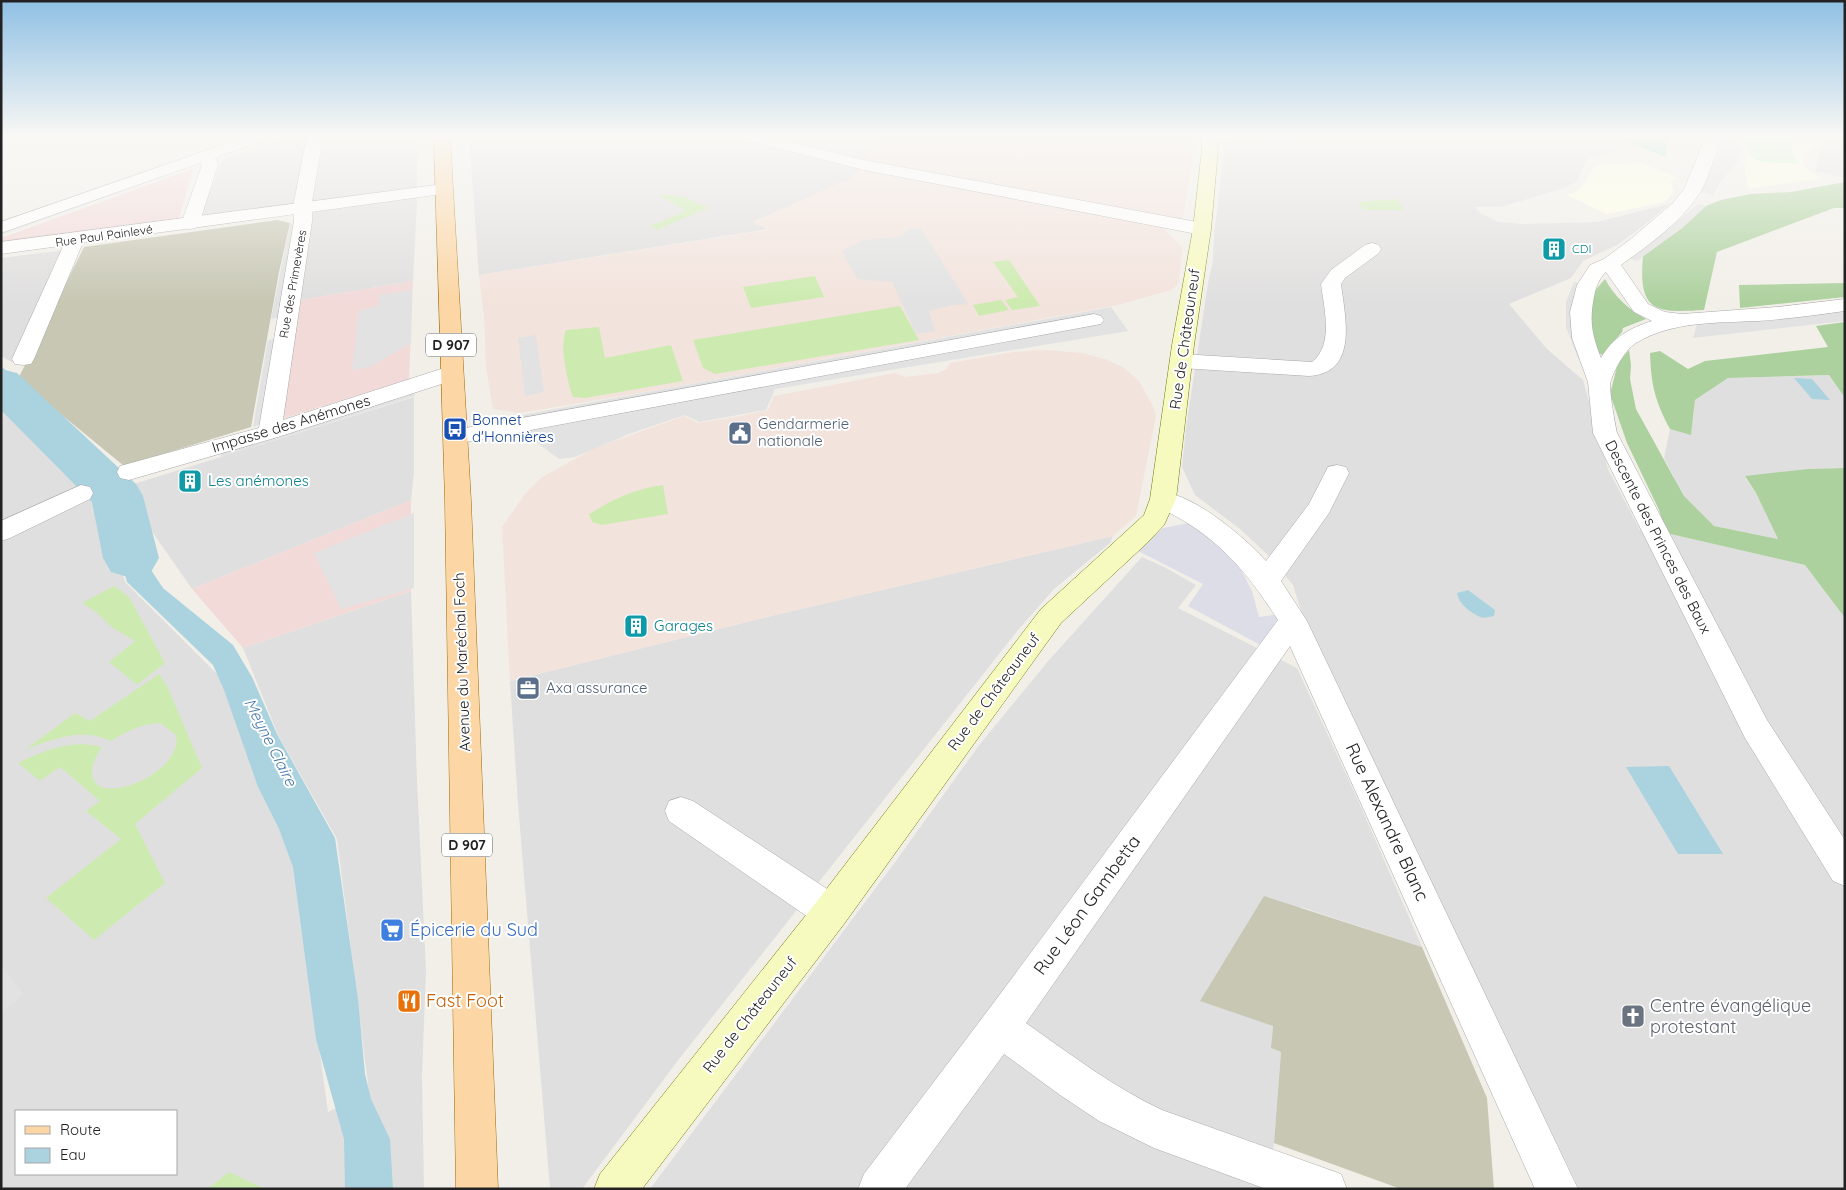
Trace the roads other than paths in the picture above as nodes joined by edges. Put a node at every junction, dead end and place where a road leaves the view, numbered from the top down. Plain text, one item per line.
1 (105, 192) edge
2 (201, 192) edge
3 (306, 192) edge
4 (425, 192) edge
5 (444, 192) edge
6 (1004, 192) edge
7 (1206, 192) edge
8 (1691, 192) edge
9 (303, 208) junction
10 (190, 224) junction
11 (1, 228) edge
12 (1202, 229) junction
13 (75, 240) junction
14 (1, 248) edge
15 (1372, 249) dead end
16 (1611, 266) junction
17 (1845, 305) edge
18 (1094, 320) dead end
19 (1685, 320) junction
20 (23, 359) dead end
21 (1181, 361) junction
22 (452, 373) junction
23 (1599, 382) junction
24 (270, 432) junction
25 (455, 437) junction
26 (129, 472) dead end
27 (1337, 473) dead end
28 (81, 493) dead end
29 (1163, 499) junction
30 (1, 532) edge
31 (1266, 581) junction
32 (1293, 621) junction
33 (681, 811) dead end
34 (1845, 870) edge
35 (831, 912) junction
36 (1000, 1027) junction
37 (477, 1189) edge
38 (615, 1189) edge
39 (879, 1189) edge
40 (1326, 1189) edge
41 (1557, 1189) edge

1 - 11 street
2 - 10 street
3 - 9 street, Rue des Primevères
4 - 9 street, Rue Paul Painlevé
5 - 22 main road, Avenue du Maréchal Foch / D 907
6 - 12 street
7 - 12 main road, Rue de Châteauneuf
8 - 16 street
9 - 10 street, Rue Paul Painlevé
9 - 24 street, Rue des Primevères
10 - 13 street, Rue Paul Painlevé
12 - 21 main road, Rue de Châteauneuf
13 - 14 street, Rue Paul Painlevé
13 - 20 street
15 - 21 street
16 - 19 street
16 - 23 street, Descente des Princes des Baux
17 - 19 street
18 - 25 street
19 - 23 street
21 - 29 main road, Rue de Châteauneuf
22 - 24 street, Impasse des Anémones
22 - 25 main road, Avenue du Maréchal Foch / D 907
23 - 34 street, Descente des Princes des Baux
24 - 26 street, Impasse des Anémones
25 - 37 main road, Avenue du Maréchal Foch / D 907
27 - 31 street
28 - 30 street
29 - 31 street, Rue Alexandre Blanc
29 - 35 main road, Rue de Châteauneuf
31 - 32 street, Rue Alexandre Blanc
32 - 36 street, Rue Léon Gambetta
32 - 41 street, Rue Alexandre Blanc
33 - 35 street
35 - 38 main road, Rue de Châteauneuf
36 - 39 street, Rue Léon Gambetta
36 - 40 street

